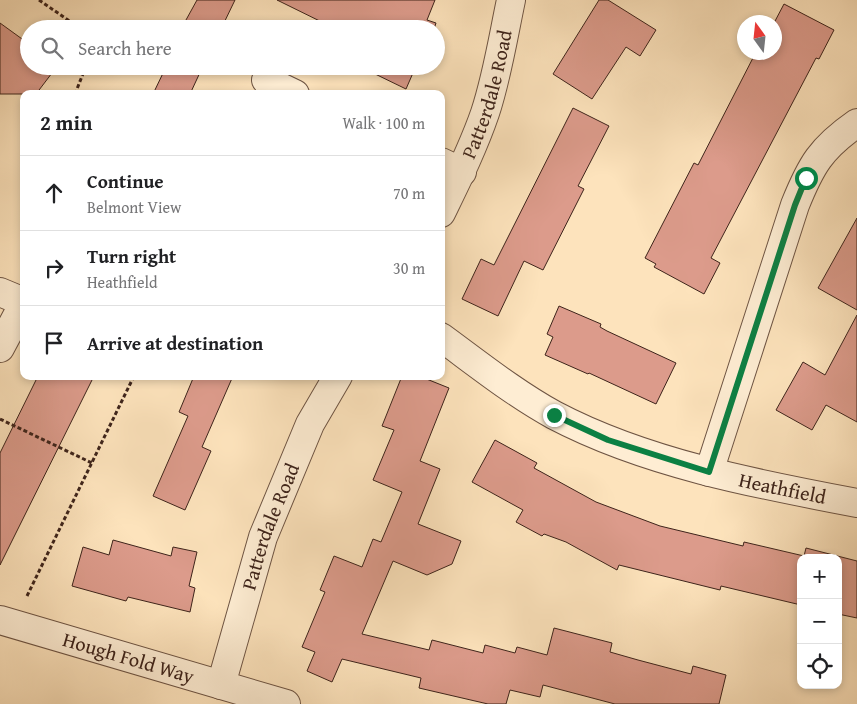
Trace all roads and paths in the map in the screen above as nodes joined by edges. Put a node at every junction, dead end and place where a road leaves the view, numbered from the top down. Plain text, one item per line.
1 (39, 0) edge
2 (511, 0) edge
3 (68, 20) edge
4 (82, 75) edge
5 (266, 80) edge
6 (77, 90) edge
7 (287, 90) edge
8 (857, 123) edge
9 (452, 167) edge
10 (445, 196) edge
11 (0, 292) edge
12 (20, 300) edge
13 (20, 310) edge
14 (445, 341) edge
15 (0, 348) edge
16 (132, 380) edge
17 (336, 380) edge
18 (0, 419) edge
19 (92, 463) junction
20 (709, 472) junction
21 (857, 503) edge
22 (7, 622) edge
23 (221, 685) junction
24 (286, 704) edge

1 - 3 path
2 - 9 street, Patterdale Road
4 - 6 path
5 - 7 street
8 - 20 street
9 - 10 street, Patterdale Road
11 - 12 street
13 - 15 street
14 - 20 street, Heathfield
16 - 19 path
17 - 23 street, Patterdale Road
18 - 19 path
19 - 22 path
20 - 21 street, Heathfield
22 - 23 street, Hough Fold Way
23 - 24 street, Hough Fold Way

